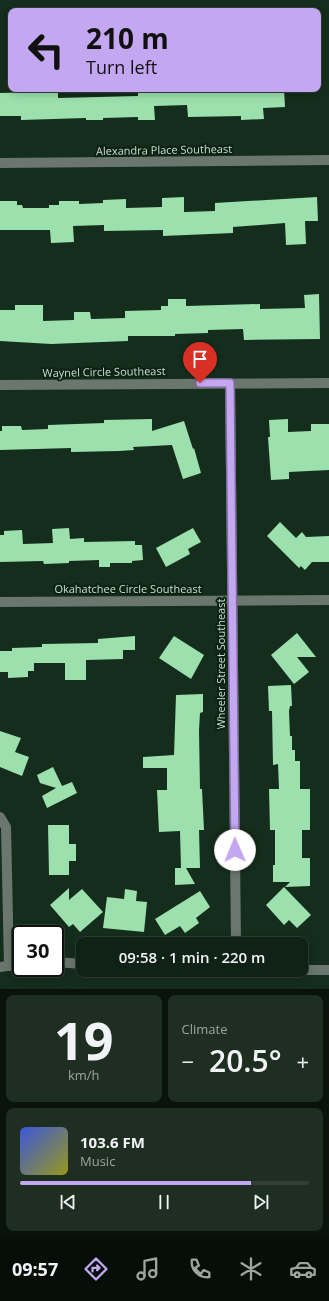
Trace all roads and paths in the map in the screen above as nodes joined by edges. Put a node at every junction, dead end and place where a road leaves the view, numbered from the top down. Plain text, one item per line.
1 (329, 160) edge
2 (0, 163) edge
3 (230, 383) junction
4 (329, 383) edge
5 (0, 385) edge
6 (233, 600) junction
7 (329, 600) edge
8 (0, 602) edge
9 (0, 817) edge
10 (236, 937) edge
11 (64, 963) edge
12 (76, 964) edge
13 (5, 966) edge
14 (308, 970) edge
15 (329, 970) edge

1 - 2 street, Alexandra Place Southeast
3 - 4 street, Waynel Circle Southeast
3 - 5 street, Waynel Circle Southeast
3 - 6 street, Wheeler Street Southeast
6 - 7 street, Okahatchee Circle Southeast
6 - 8 street, Okahatchee Circle Southeast
6 - 10 street, Wheeler Street Southeast
9 - 13 street
11 - 12 street
14 - 15 street

